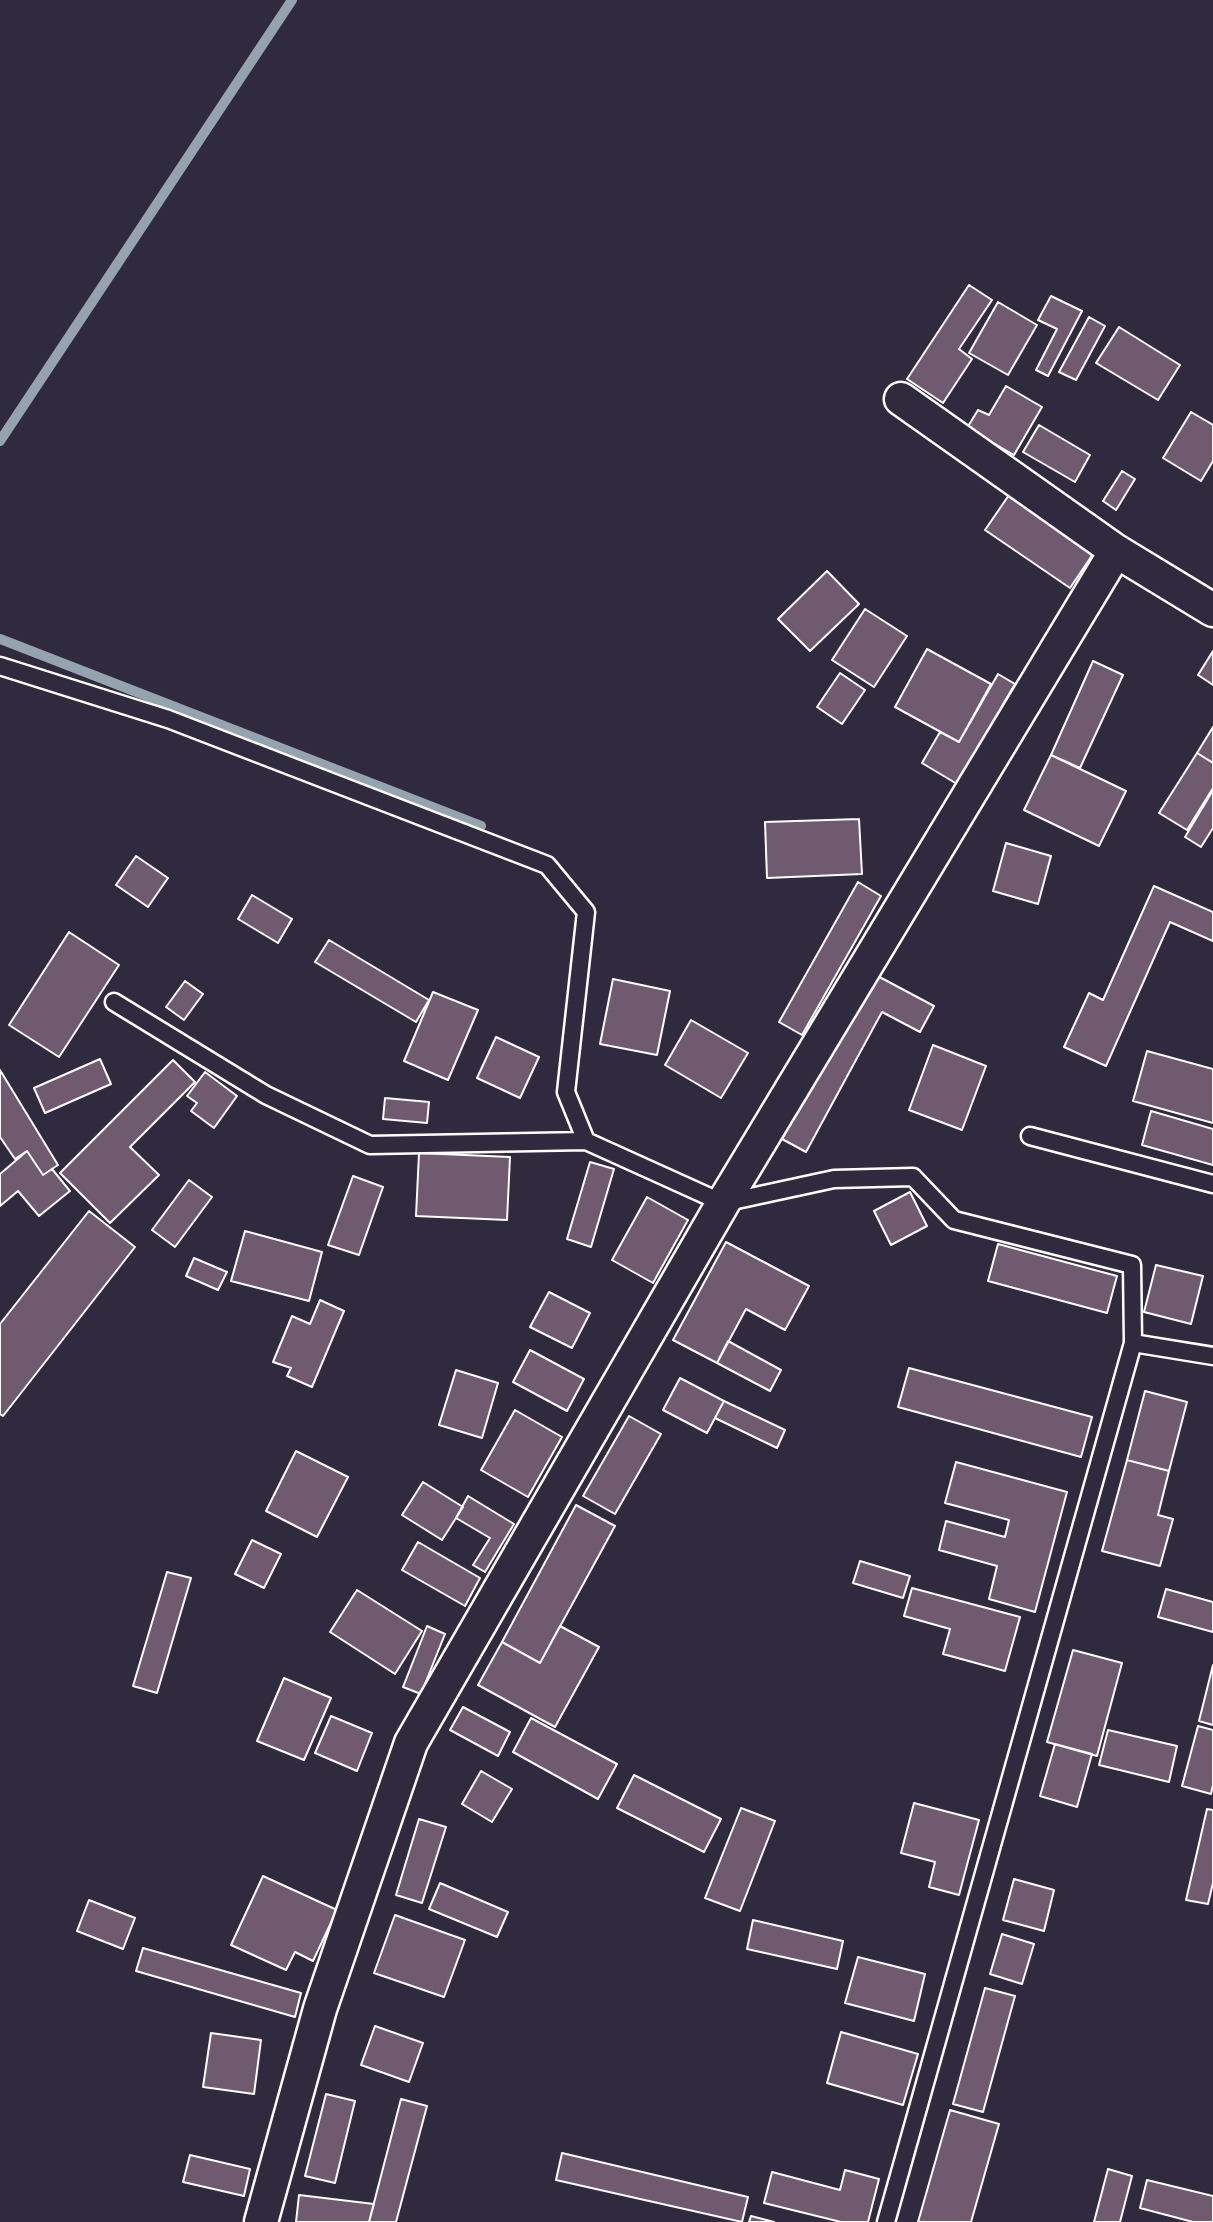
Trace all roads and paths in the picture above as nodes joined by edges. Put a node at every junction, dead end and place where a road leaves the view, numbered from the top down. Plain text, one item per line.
1 (901, 399) dead end
2 (1116, 551) junction
3 (1213, 610) edge
4 (0, 666) edge
5 (114, 1002) dead end
6 (1030, 1136) dead end
7 (586, 1141) junction
8 (1213, 1184) edge
9 (723, 1203) junction
10 (1133, 1343) junction
11 (1213, 1356) edge
12 (261, 2222) edge
13 (886, 2222) edge

1 - 2 street
2 - 3 street
2 - 9 street
4 - 7 lane
5 - 7 lane
6 - 8 lane
7 - 9 lane
9 - 10 lane
9 - 12 street
10 - 11 lane
10 - 13 lane

